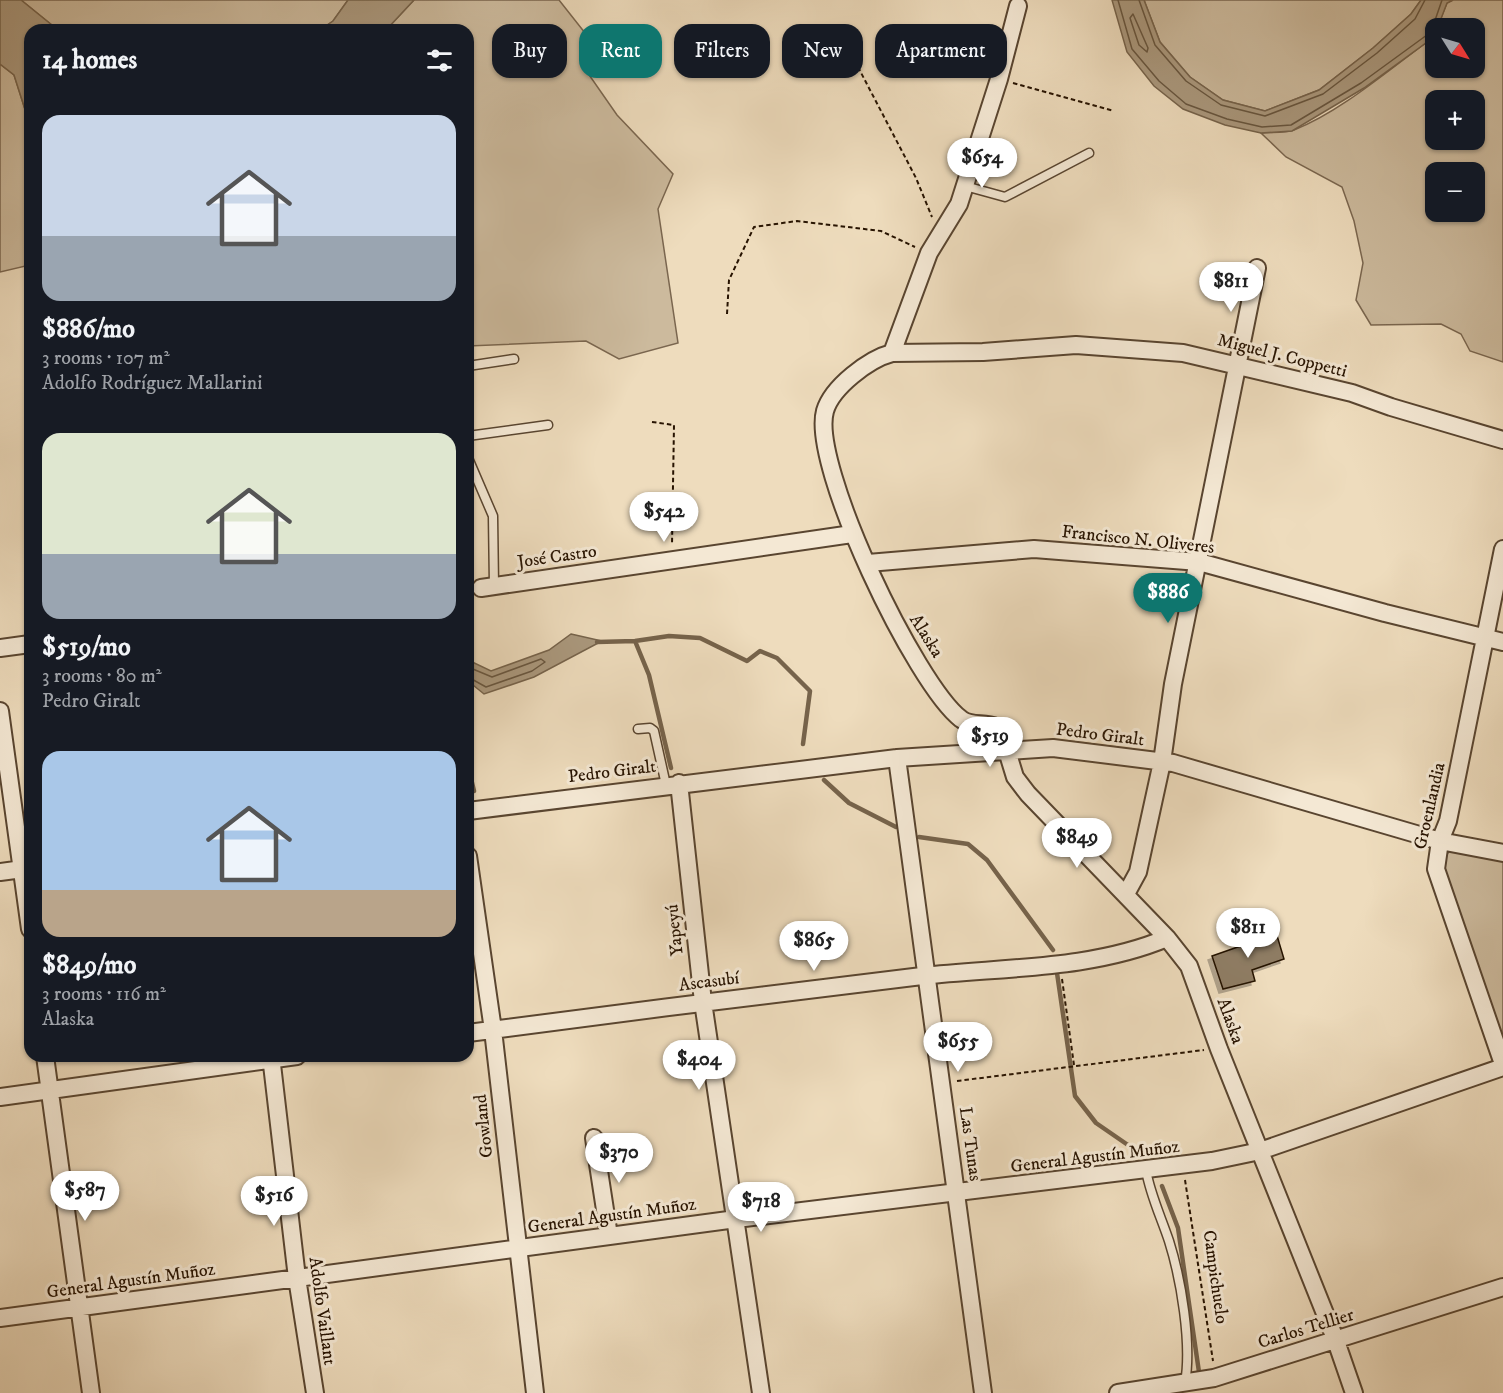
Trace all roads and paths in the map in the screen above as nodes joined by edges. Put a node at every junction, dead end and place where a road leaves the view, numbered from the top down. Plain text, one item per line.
1 (1018, 6) dead end
2 (863, 77) edge
3 (999, 79) junction
4 (1114, 111) dead end
5 (1089, 153) dead end
6 (965, 186) junction
7 (940, 236) junction
8 (929, 253) junction
9 (1257, 268) dead end
10 (727, 314) dead end
11 (892, 353) junction
12 (514, 359) dead end
13 (1238, 364) junction
14 (474, 365) edge
15 (842, 386) joint
16 (652, 422) dead end
17 (548, 425) dead end
18 (474, 435) edge
19 (1503, 440) edge
20 (474, 472) edge
21 (852, 534) junction
22 (1503, 549) edge
23 (671, 559) junction
24 (1199, 562) junction
25 (867, 563) junction
26 (487, 587) joint
27 (1485, 638) junction
28 (1503, 642) edge
29 (24, 645) edge
30 (0, 648) edge
31 (0, 711) edge
32 (638, 729) dead end
33 (1006, 749) junction
34 (897, 758) junction
35 (1162, 762) junction
36 (672, 784) junction
37 (474, 810) edge
38 (1440, 841) junction
39 (1503, 853) edge
40 (24, 857) edge
41 (24, 869) edge
42 (0, 872) edge
43 (1126, 894) junction
44 (474, 898) edge
45 (1167, 938) junction
46 (1060, 964) junction
47 (927, 976) junction
48 (703, 1002) junction
49 (493, 1030) junction
50 (474, 1032) edge
51 (1219, 1049) junction
52 (46, 1062) edge
53 (245, 1062) edge
54 (271, 1062) edge
55 (1074, 1065) junction
56 (1503, 1065) edge
57 (942, 1083) junction
58 (50, 1092) junction
59 (0, 1097) edge
60 (594, 1138) dead end
61 (1260, 1151) junction
62 (1183, 1165) junction
63 (1146, 1170) junction
64 (957, 1194) junction
65 (736, 1219) junction
66 (609, 1236) junction
67 (518, 1249) junction
68 (297, 1278) junction
69 (1503, 1287) edge
70 (79, 1308) junction
71 (0, 1318) edge
72 (1336, 1341) junction
73 (1214, 1378) junction
74 (1185, 1383) junction
75 (91, 1393) edge
76 (315, 1393) edge
77 (535, 1393) edge
78 (761, 1393) edge
79 (983, 1393) edge
80 (1118, 1393) edge
81 (1354, 1393) edge

1 - 3 street
2 - 7 path
3 - 4 path
3 - 6 street
5 - 6 lane
6 - 7 street
7 - 8 street
8 - 10 path
8 - 11 street
9 - 13 street
11 - 13 street, Miguel J. Coppetti
11 - 15 street, Miguel J. Coppetti
12 - 14 lane
13 - 19 street, Miguel J. Coppetti
13 - 24 street
15 - 21 street, Alaska
16 - 23 path
17 - 18 lane
20 - 26 lane
21 - 23 street, José Castro
21 - 25 street, Alaska
22 - 27 street, Groenlandia
23 - 26 street, José Castro
24 - 25 street, Francisco N. Oliveres
24 - 27 street, Francisco N. Oliveres
24 - 35 street
25 - 33 street, Alaska
27 - 28 street, Francisco N. Oliveres
27 - 38 street, Groenlandia
29 - 30 street
31 - 40 street
32 - 36 lane
33 - 34 street, Pedro Giralt
33 - 35 street, Pedro Giralt
33 - 43 street, Alaska
34 - 36 street, Pedro Giralt
34 - 47 street, Las Tunas
35 - 38 street, Pedro Giralt
35 - 43 street
36 - 37 street, Pedro Giralt
36 - 48 street, Yapeyú
38 - 39 street, Pedro Giralt
38 - 56 street, Groenlandia
41 - 42 street
43 - 45 street, Alaska
44 - 49 street, Gowland
45 - 46 street, Ascasubí
45 - 51 street, Alaska
46 - 47 street, Ascasubí
46 - 55 path
47 - 48 street, Ascasubí
47 - 57 street, Las Tunas
48 - 49 street, Ascasubí
48 - 65 street, Yapeyú
49 - 50 street, Ascasubí
49 - 67 street, Gowland
51 - 55 path
51 - 61 street, Alaska
52 - 58 street
53 - 58 street
54 - 68 street, Adolfo Vaillant
55 - 57 path
56 - 61 street, General Agustín Muñoz
57 - 64 street, Las Tunas
58 - 59 street
58 - 70 street
60 - 66 street
61 - 62 street, General Agustín Muñoz
61 - 72 street, Alaska
62 - 63 street, General Agustín Muñoz
62 - 73 path, Campichuelo
63 - 64 street, General Agustín Muñoz
63 - 74 lane
64 - 65 street, General Agustín Muñoz
64 - 79 street, Las Tunas
65 - 66 street, General Agustín Muñoz
65 - 78 street, Yapeyú
66 - 67 street, General Agustín Muñoz
67 - 68 street, General Agustín Muñoz
67 - 77 street, Gowland
68 - 70 street, General Agustín Muñoz
68 - 76 street, Adolfo Vaillant
69 - 72 street, Carlos Tellier
70 - 71 street, General Agustín Muñoz
70 - 75 street
72 - 73 street, Carlos Tellier
72 - 81 street, Alaska
73 - 74 street, Carlos Tellier
74 - 80 street, Carlos Tellier

